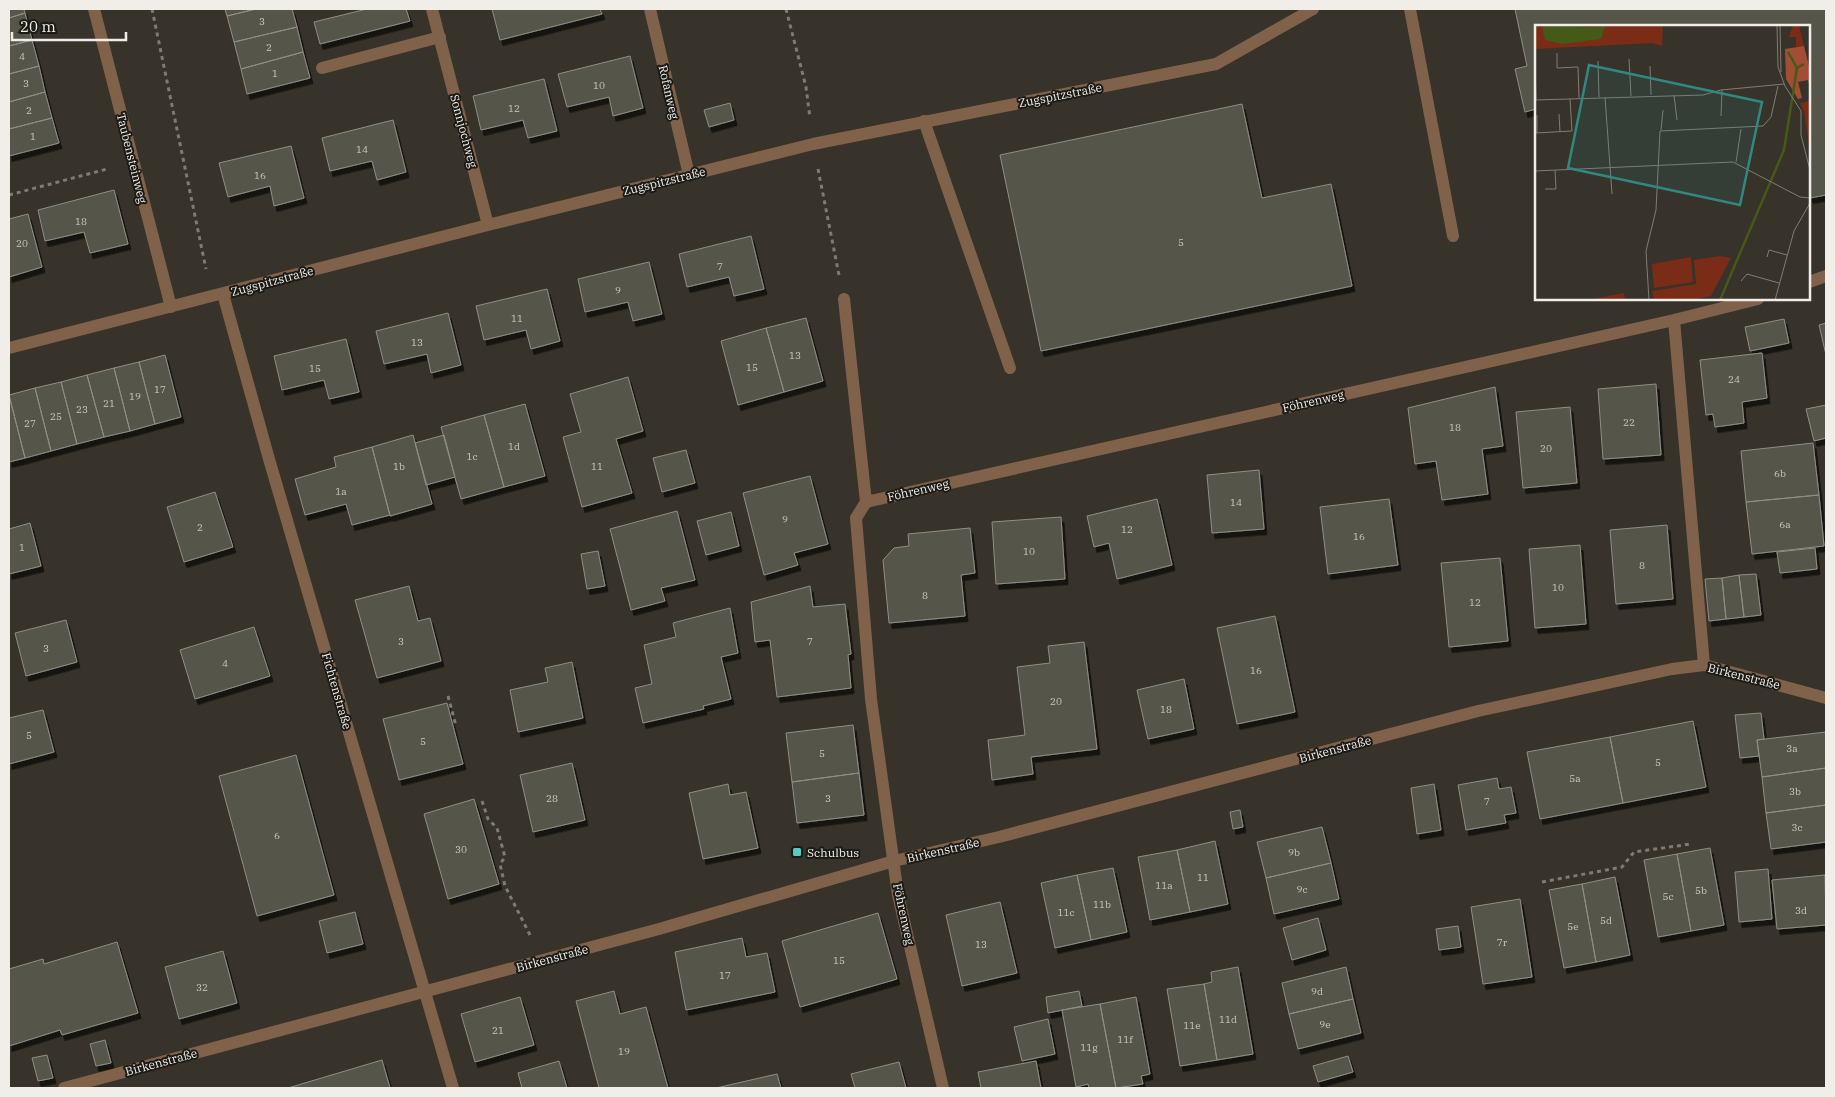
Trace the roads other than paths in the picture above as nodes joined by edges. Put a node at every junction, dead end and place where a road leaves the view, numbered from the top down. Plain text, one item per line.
1 (94, 9) edge
2 (432, 9) edge
3 (650, 9) edge
4 (1313, 9) edge
5 (1410, 9) edge
6 (440, 37) junction
7 (322, 68) dead end
8 (924, 122) junction
9 (689, 174) junction
10 (488, 225) junction
11 (1453, 236) dead end
12 (1826, 276) edge
13 (1810, 282) edge
14 (217, 295) junction
15 (844, 299) dead end
16 (1754, 300) edge
17 (171, 308) junction
18 (1674, 320) junction
19 (9, 348) edge
20 (1010, 368) dead end
21 (866, 502) junction
22 (1704, 666) junction
23 (1826, 698) edge
24 (894, 861) junction
25 (425, 992) junction
26 (64, 1088) edge
27 (453, 1088) edge
28 (943, 1088) edge

1 - 17 street, Taubensteinweg
2 - 6 street, Sonnjochweg
3 - 9 street, Rofanweg
4 - 8 street, Zugspitzstraße
5 - 11 street
6 - 7 street
6 - 10 street, Sonnjochweg
8 - 9 street, Zugspitzstraße
8 - 20 street
9 - 10 street, Zugspitzstraße
10 - 14 street, Zugspitzstraße
12 - 13 street
14 - 17 street, Zugspitzstraße
14 - 25 street, Fichtenstraße
15 - 21 street, Föhrenweg
16 - 18 street, Föhrenweg
17 - 19 street, Zugspitzstraße
18 - 21 street, Föhrenweg
18 - 22 street
21 - 24 street, Föhrenweg
22 - 23 street, Birkenstraße
22 - 24 street, Birkenstraße
24 - 25 street, Birkenstraße
24 - 28 street, Föhrenweg
25 - 26 street, Birkenstraße
25 - 27 street, Fichtenstraße

